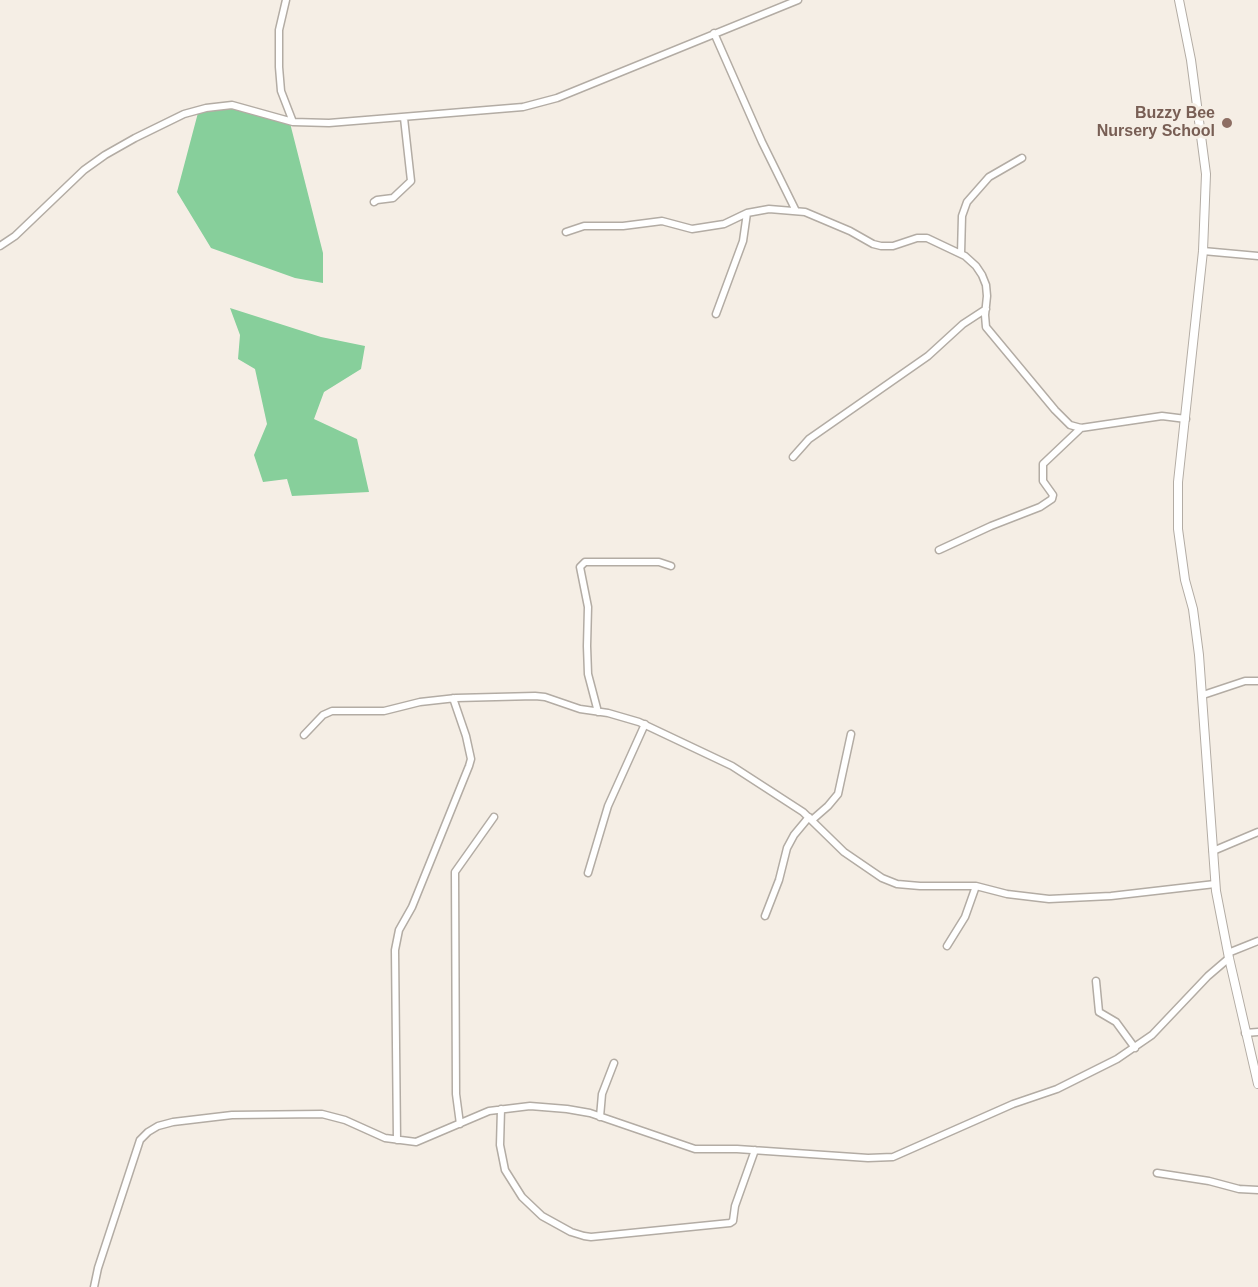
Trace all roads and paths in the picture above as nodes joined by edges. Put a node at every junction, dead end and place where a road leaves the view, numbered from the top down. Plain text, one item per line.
1 (286, 0) edge
2 (798, 0) edge
3 (1179, 0) edge
4 (714, 33) junction
5 (404, 118) junction
6 (293, 122) junction
7 (1022, 158) dead end
8 (374, 202) dead end
9 (796, 211) junction
10 (747, 213) junction
11 (566, 232) dead end
12 (0, 246) edge
13 (1203, 251) junction
14 (961, 254) junction
15 (1258, 256) edge
16 (986, 309) junction
17 (716, 314) dead end
18 (1186, 419) junction
19 (1081, 428) junction
20 (793, 458) dead end
21 (939, 550) dead end
22 (671, 566) dead end
23 (1258, 681) edge
24 (1203, 695) junction
25 (453, 698) junction
26 (598, 712) junction
27 (645, 724) junction
28 (850, 734) dead end
29 (304, 735) dead end
30 (494, 817) dead end
31 (810, 818) junction
32 (1258, 832) edge
33 (1213, 851) junction
34 (588, 873) dead end
35 (1215, 884) junction
36 (976, 886) junction
37 (765, 916) dead end
38 (1258, 941) edge
39 (947, 946) dead end
40 (1228, 956) junction
41 (1096, 981) dead end
42 (1258, 1032) edge
43 (1245, 1033) junction
44 (1135, 1048) junction
45 (614, 1063) dead end
46 (1258, 1084) edge
47 (501, 1109) junction
48 (600, 1117) junction
49 (460, 1124) junction
50 (397, 1140) junction
51 (754, 1150) junction
52 (1157, 1173) dead end
53 (1258, 1190) edge
54 (94, 1287) edge

1 - 6 street
2 - 4 street
3 - 13 street
4 - 5 street
4 - 9 street
5 - 6 street
5 - 8 street
6 - 12 street
7 - 14 street
9 - 10 street
9 - 14 street
10 - 11 street
10 - 17 street
13 - 15 street
13 - 18 street
14 - 16 street
16 - 19 street
16 - 20 street
18 - 19 street
18 - 24 street
19 - 21 street
22 - 26 street
23 - 24 street
24 - 33 street
25 - 26 street
25 - 29 street
25 - 50 street
26 - 27 street
27 - 31 street
27 - 34 street
28 - 31 street
30 - 49 street
31 - 36 street
31 - 37 street
32 - 33 street
33 - 35 street
35 - 36 street
35 - 40 street
36 - 39 street
38 - 40 street
40 - 43 street
40 - 44 street
41 - 44 street
42 - 43 street
43 - 46 street
44 - 51 street
45 - 48 street
47 - 48 street
47 - 49 street
47 - 51 street
48 - 51 street
49 - 50 street
50 - 54 street
52 - 53 street

